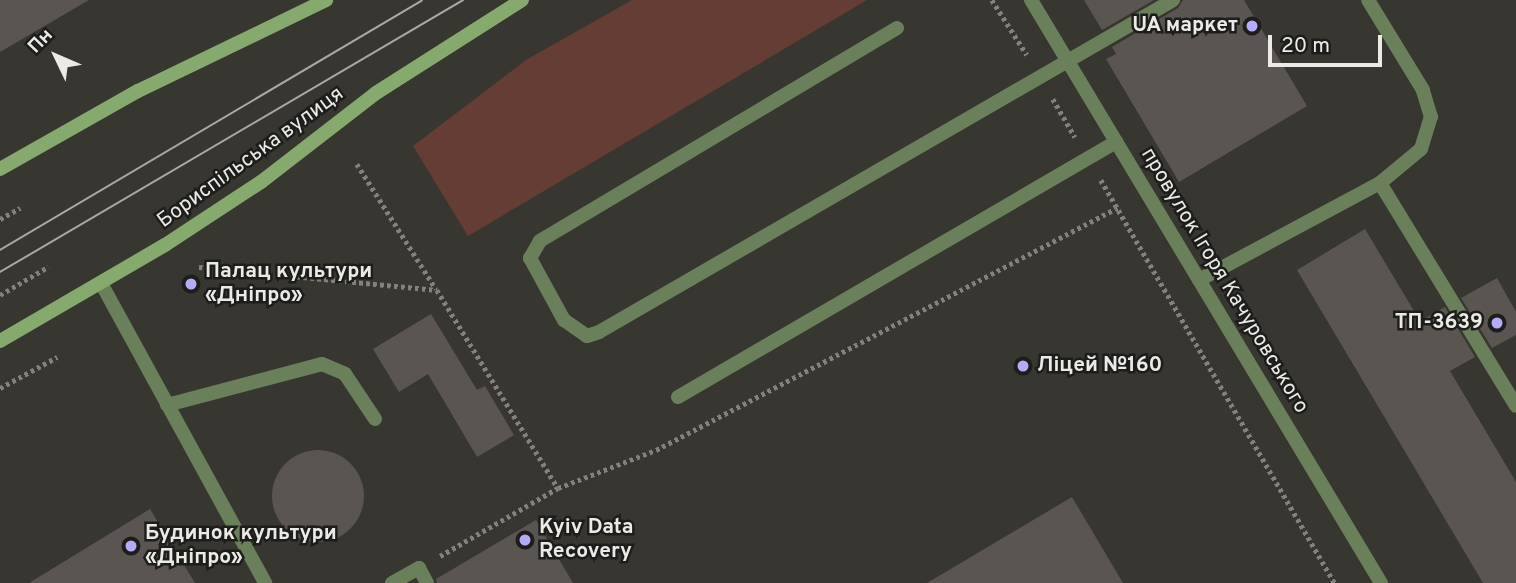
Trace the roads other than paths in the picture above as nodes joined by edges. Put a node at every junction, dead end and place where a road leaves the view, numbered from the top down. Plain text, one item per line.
1 (326, 0) edge
2 (522, 0) edge
3 (1031, 0) edge
4 (1173, 0) edge
5 (1368, 0) edge
6 (897, 29) dead end
7 (1069, 62) junction
8 (1116, 142) junction
9 (0, 170) edge
10 (1380, 183) junction
11 (1199, 280) junction
12 (101, 283) junction
13 (0, 341) edge
14 (678, 397) dead end
15 (167, 405) junction
16 (1516, 406) edge
17 (375, 419) dead end
18 (265, 583) edge
19 (393, 583) edge
20 (427, 583) edge
21 (1381, 583) edge

1 - 9 main road
2 - 12 main road, Бориспільська вулиця
3 - 7 street, провулок Ігоря Качуровського
4 - 7 street
5 - 10 street
6 - 7 street
7 - 8 street, провулок Ігоря Качуровського
8 - 11 street, провулок Ігоря Качуровського
8 - 14 street
10 - 11 street
10 - 16 street
11 - 21 street, провулок Ігоря Качуровського
12 - 13 main road, Бориспільська вулиця
12 - 15 street
15 - 17 street
15 - 18 street
19 - 20 street

